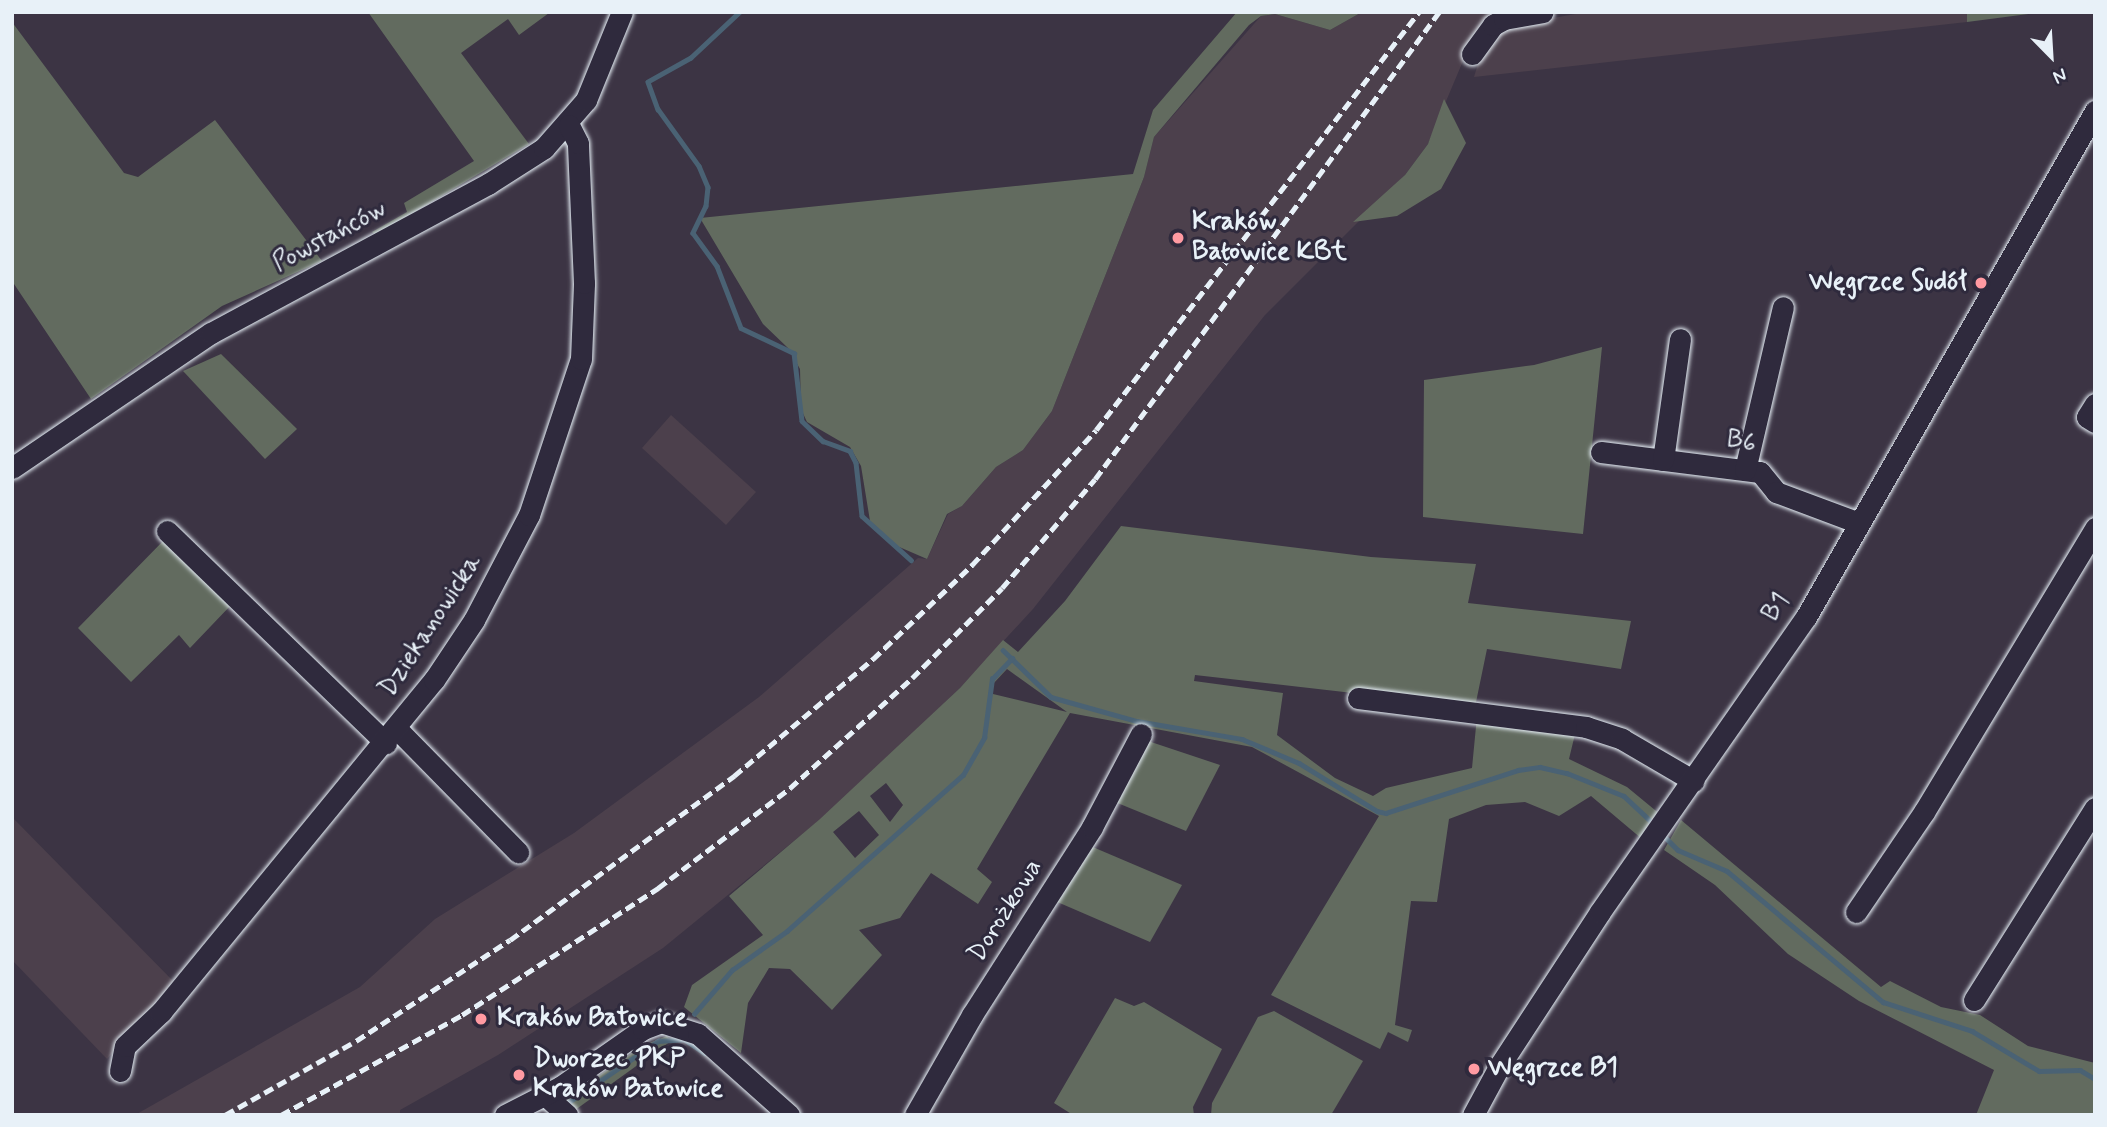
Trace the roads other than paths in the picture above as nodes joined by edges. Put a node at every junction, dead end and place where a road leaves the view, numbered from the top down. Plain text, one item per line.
1 (622, 12) edge
2 (1542, 12) edge
3 (1472, 54) dead end
4 (2095, 111) edge
5 (569, 125) junction
6 (1783, 307) dead end
7 (1680, 339) dead end
8 (2095, 404) edge
9 (2095, 422) edge
10 (1601, 452) dead end
11 (1663, 460) junction
12 (12, 468) edge
13 (1745, 470) junction
14 (1859, 523) junction
15 (2095, 528) edge
16 (167, 531) dead end
17 (237, 587) dead end
18 (1358, 698) dead end
19 (356, 713) junction
20 (1141, 734) dead end
21 (391, 736) junction
22 (1694, 781) junction
23 (2095, 808) edge
24 (518, 852) dead end
25 (1856, 912) dead end
26 (1974, 1000) dead end
27 (120, 1071) dead end
28 (545, 1096) junction
29 (506, 1115) edge
30 (566, 1115) edge
31 (789, 1115) edge
32 (915, 1115) edge
33 (1474, 1115) edge

1 - 5 street, Powstańców
2 - 3 street
4 - 14 street, B1
5 - 12 street, Powstańców
5 - 21 street, Dziekanowicka
6 - 13 street
7 - 11 street
8 - 9 street
10 - 11 street, B6
11 - 13 street, B6
13 - 14 street, B6
14 - 22 street, B1
15 - 25 street
16 - 19 street
17 - 19 street
18 - 22 street
19 - 21 street
20 - 32 street, Dorożkowa
21 - 24 street
21 - 27 street, Dziekanowicka
22 - 33 street, B1
23 - 26 street
28 - 29 street
28 - 30 street
28 - 31 street

